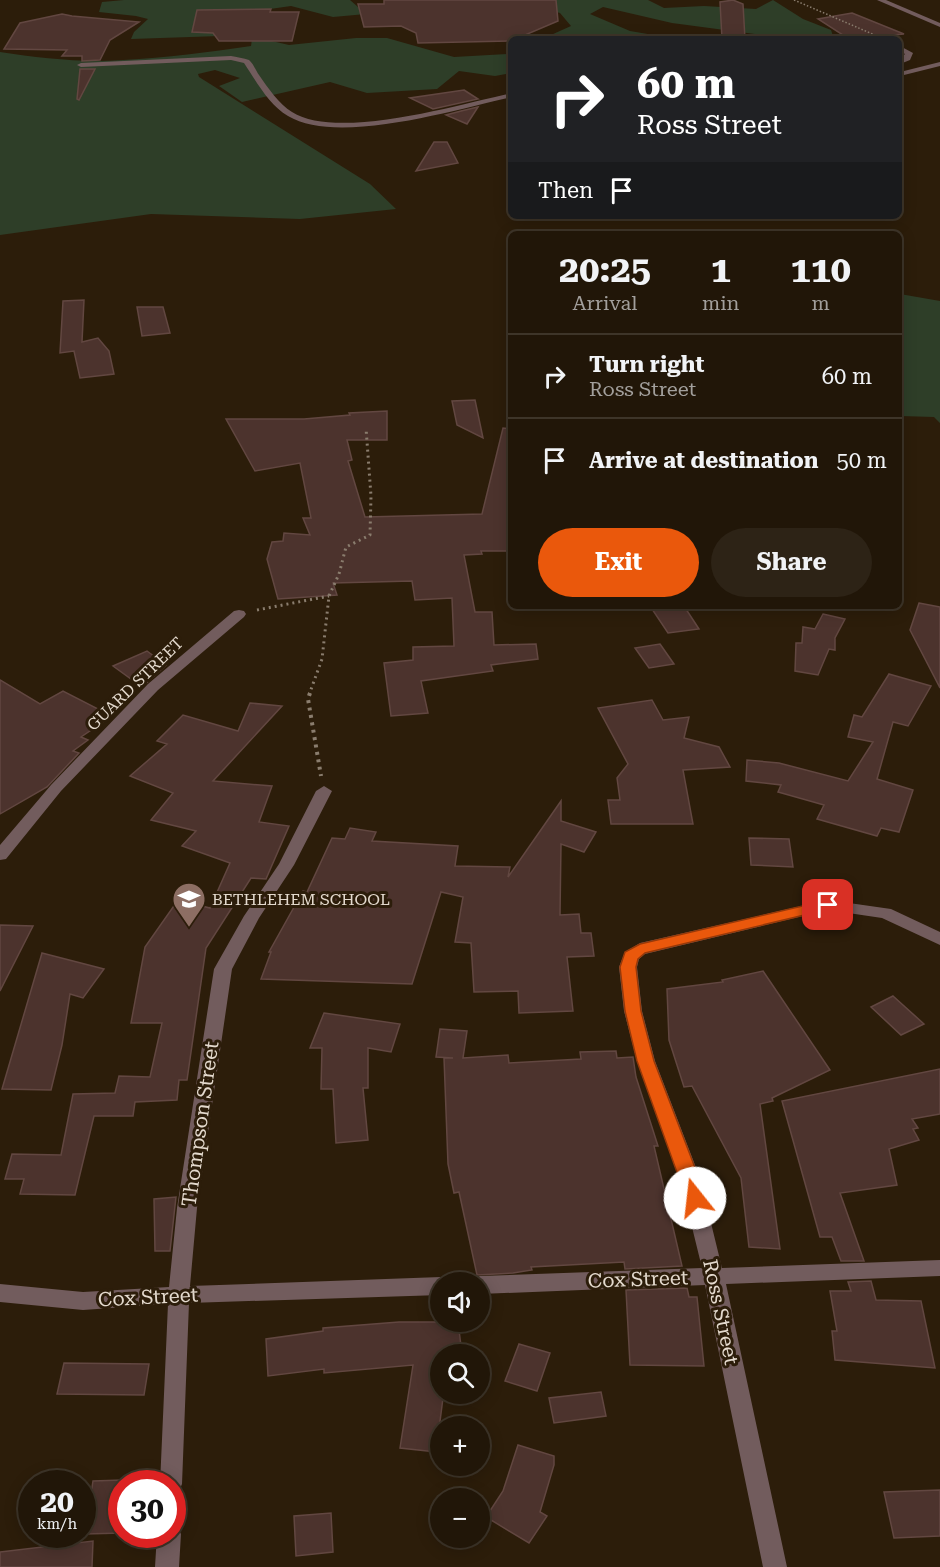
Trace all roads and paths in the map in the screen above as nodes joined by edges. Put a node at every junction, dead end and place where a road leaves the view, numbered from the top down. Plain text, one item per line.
1 (794, 0) edge
2 (880, 0) edge
3 (940, 25) edge
4 (877, 36) edge
5 (902, 49) edge
6 (902, 61) edge
7 (940, 64) edge
8 (81, 65) dead end
9 (902, 74) edge
10 (508, 96) edge
11 (366, 428) dead end
12 (329, 596) junction
13 (239, 614) joint
14 (324, 791) joint
15 (0, 855) edge
16 (940, 939) edge
17 (940, 1268) edge
18 (714, 1276) junction
19 (490, 1285) edge
20 (430, 1286) edge
21 (0, 1293) edge
22 (178, 1295) junction
23 (172, 1470) edge
24 (168, 1548) edge
25 (167, 1567) edge
26 (775, 1567) edge

1 - 4 path
2 - 3 street
5 - 6 street
7 - 9 street
8 - 10 street
11 - 12 path
12 - 13 path
12 - 14 path
13 - 15 street, GUARD STREET
14 - 22 street, Thompson Street
16 - 18 street, Ross Street
17 - 18 street, Cox Street
18 - 19 street, Cox Street
18 - 26 street, Ross Street
20 - 22 street, Cox Street
21 - 22 street, Cox Street
22 - 23 street, Thompson Street
24 - 25 street

